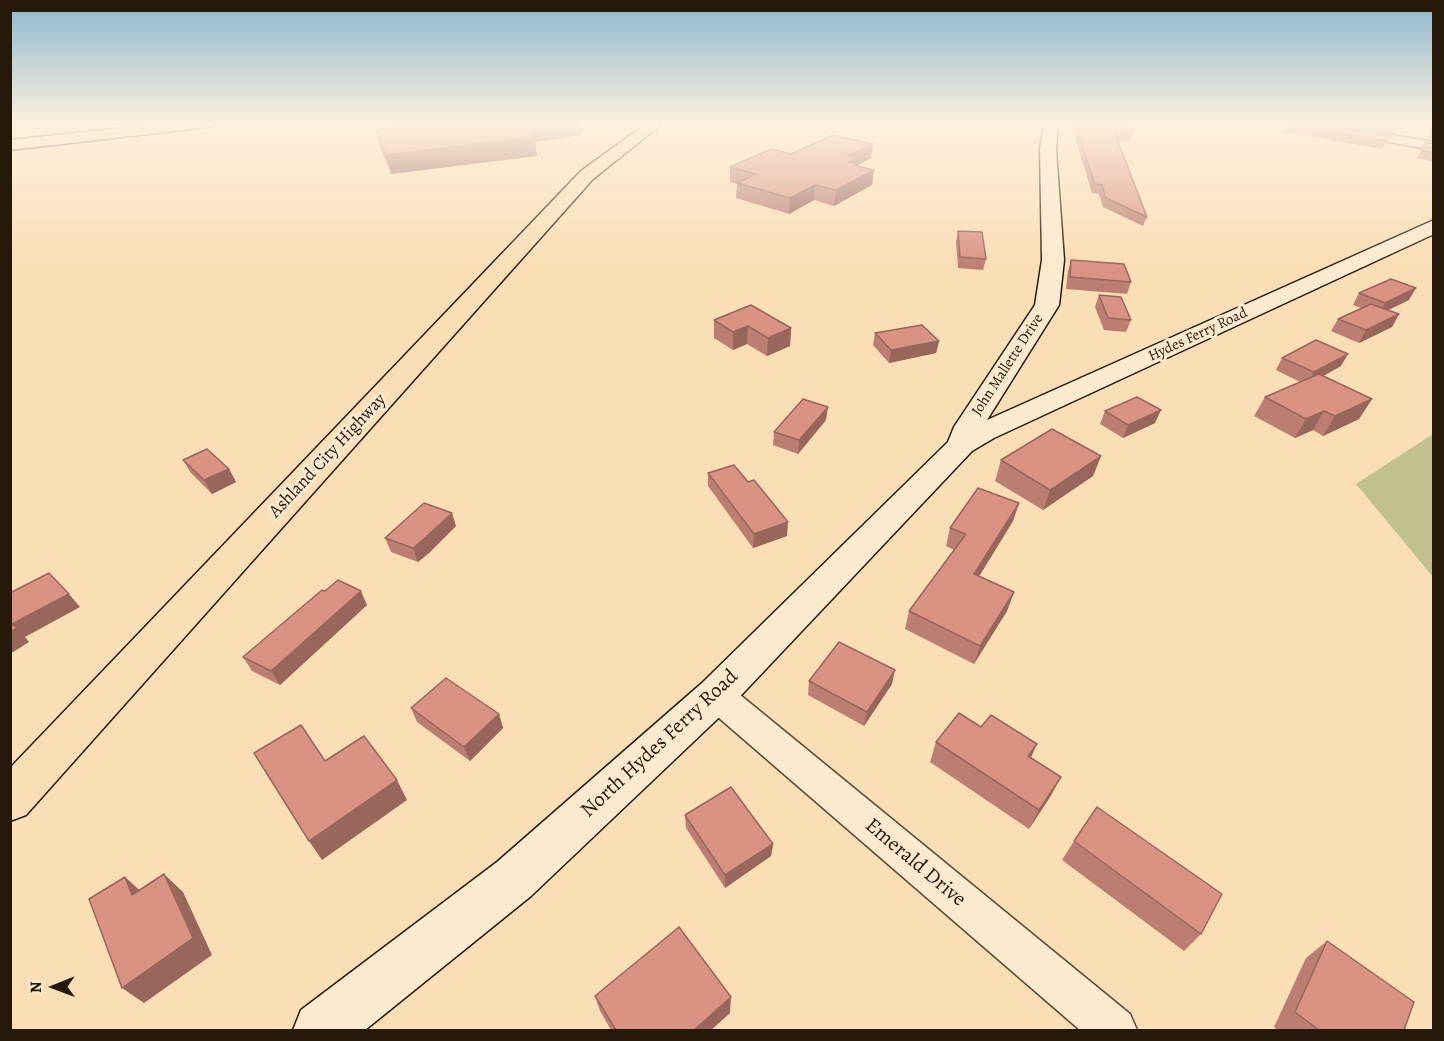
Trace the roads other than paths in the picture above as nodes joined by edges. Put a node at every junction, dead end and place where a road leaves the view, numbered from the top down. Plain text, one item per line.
1 (592, 172) edge
2 (1049, 172) edge
3 (1434, 226) edge
4 (965, 436) junction
5 (716, 695) junction
6 (10, 800) edge
7 (321, 1030) edge
8 (1114, 1030) edge

1 - 6 main road, Ashland City Highway
2 - 4 street, John Mallette Drive
3 - 4 street, Hydes Ferry Road
4 - 5 street, North Hydes Ferry Road
5 - 7 street, North Hydes Ferry Road
5 - 8 street, Emerald Drive

